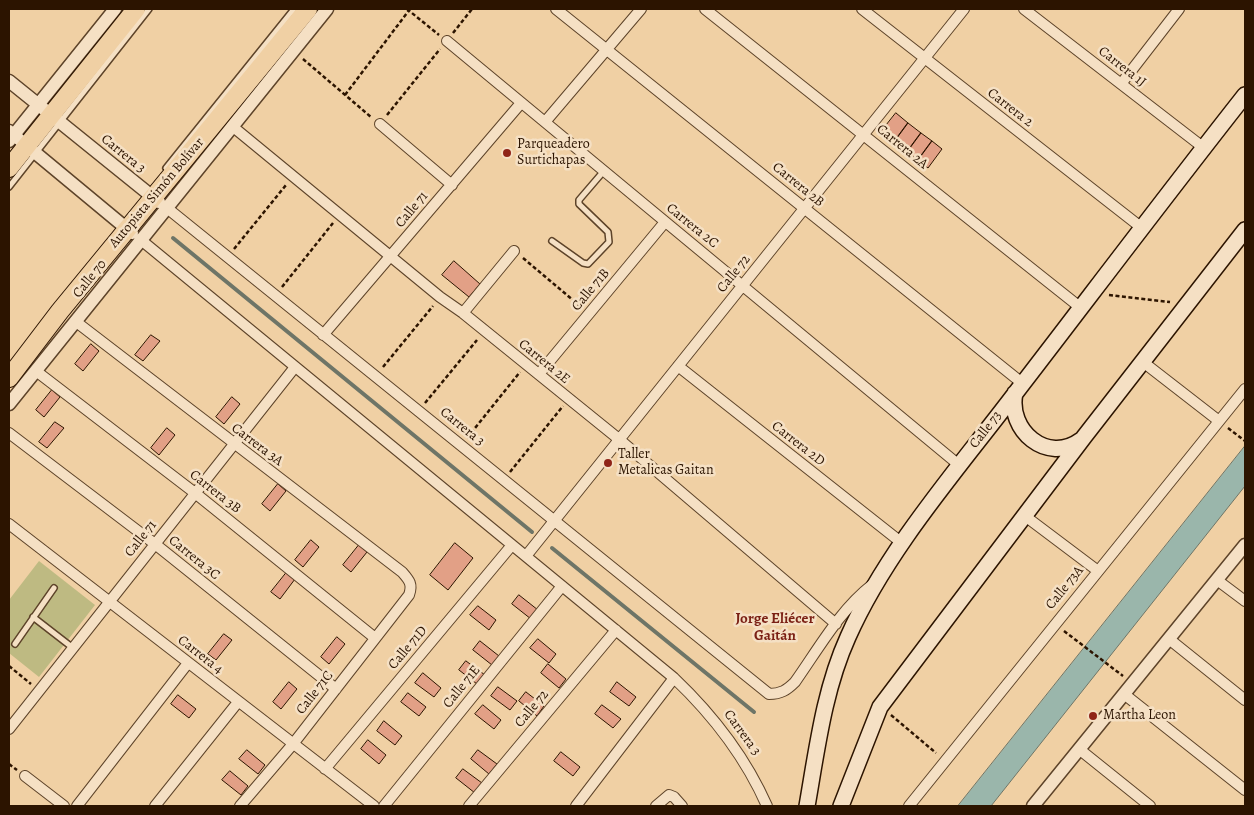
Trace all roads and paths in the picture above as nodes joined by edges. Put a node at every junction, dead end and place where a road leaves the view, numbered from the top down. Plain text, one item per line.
1 (115, 9) edge
2 (136, 9) edge
3 (149, 9) edge
4 (294, 9) edge
5 (308, 9) edge
6 (327, 9) edge
7 (409, 9) edge
8 (472, 9) edge
9 (556, 9) edge
10 (641, 9) edge
11 (705, 9) edge
12 (862, 9) edge
13 (964, 9) edge
14 (1024, 9) edge
15 (1178, 9) edge
16 (446, 41) junction
17 (607, 50) junction
18 (302, 58) dead end
19 (924, 59) junction
20 (9, 81) edge
21 (1121, 84) junction
22 (345, 95) junction
23 (1245, 95) edge
24 (521, 103) junction
25 (50, 114) junction
26 (545, 122) junction
27 (380, 124) junction
28 (232, 126) junction
29 (864, 134) junction
30 (18, 141) edge
31 (1204, 148) junction
32 (9, 168) edge
33 (603, 172) junction
34 (293, 176) junction
35 (159, 177) dead end
36 (452, 185) junction
37 (9, 187) edge
38 (152, 196) junction
39 (804, 208) junction
40 (340, 214) junction
41 (665, 222) junction
42 (127, 228) junction
43 (1142, 228) junction
44 (1245, 230) edge
45 (552, 241) dead end
46 (104, 246) dead end
47 (514, 251) joint
48 (392, 255) junction
49 (228, 257) junction
50 (743, 285) junction
51 (1105, 295) dead end
52 (275, 296) junction
53 (440, 297) junction
54 (1177, 303) dead end
55 (1081, 308) junction
56 (463, 313) junction
57 (589, 314) junction
58 (75, 322) junction
59 (484, 331) junction
60 (323, 335) junction
61 (21, 351) dead end
62 (1143, 362) junction
63 (526, 365) junction
64 (678, 366) junction
65 (295, 367) junction
66 (36, 371) junction
67 (539, 374) junction
68 (375, 376) junction
69 (9, 378) edge
70 (1019, 388) junction
71 (1245, 389) edge
72 (568, 399) junction
73 (9, 404) edge
74 (419, 412) junction
75 (1219, 421) junction
76 (9, 433) edge
77 (1084, 437) junction
78 (1240, 437) dead end
79 (620, 440) junction
80 (1245, 441) edge
81 (233, 444) junction
82 (461, 446) junction
83 (959, 465) junction
84 (504, 480) junction
85 (195, 493) junction
86 (1025, 516) junction
87 (554, 521) junction
88 (9, 524) edge
89 (902, 543) junction
90 (155, 544) junction
91 (512, 545) junction
92 (1245, 545) edge
93 (526, 556) junction
94 (1098, 571) junction
95 (879, 580) junction
96 (1217, 580) junction
97 (562, 586) junction
98 (54, 588) dead end
99 (409, 595) joint
100 (109, 602) junction
101 (1245, 602) edge
102 (33, 617) junction
103 (836, 624) junction
104 (1055, 624) junction
105 (616, 630) junction
106 (375, 638) junction
107 (1169, 639) junction
108 (15, 644) dead end
109 (73, 648) junction
110 (188, 662) junction
111 (9, 666) edge
112 (1125, 677) dead end
113 (674, 678) junction
114 (336, 689) junction
115 (40, 690) junction
116 (1124, 694) junction
117 (1245, 700) edge
118 (238, 702) junction
119 (880, 706) junction
120 (9, 729) edge
121 (293, 744) junction
122 (1079, 749) junction
123 (945, 761) junction
124 (325, 769) junction
125 (25, 776) dead end
126 (1245, 790) edge
127 (64, 806) edge
128 (77, 806) edge
129 (155, 806) edge
130 (240, 806) edge
131 (374, 806) edge
132 (384, 806) edge
133 (469, 806) edge
134 (576, 806) edge
135 (656, 806) edge
136 (682, 806) edge
137 (768, 806) edge
138 (807, 806) edge
139 (841, 806) edge
140 (908, 806) edge
141 (1033, 806) edge
142 (1150, 806) edge

1 - 25 street
2 - 25 highway
3 - 25 lane
4 - 35 lane
5 - 38 highway, Autopista Simón Bolívar
6 - 28 street
7 - 16 path
7 - 22 path
8 - 16 path
9 - 17 street, Carrera 2B
10 - 17 street
11 - 29 street, Carrera 2A
12 - 19 street, Carrera 2
13 - 19 street, Calle 72
14 - 21 street, Carrera 1J
15 - 21 street
16 - 24 street, Carrera 2C
16 - 27 path
17 - 26 street
17 - 39 street, Carrera 2B
18 - 22 path
19 - 29 street, Calle 72
19 - 43 street, Carrera 2
20 - 25 street, Carrera 3
21 - 31 street, Carrera 1J
22 - 27 path
23 - 31 main road, Calle 73
24 - 26 street, Carrera 2C
24 - 36 street, Calle 71
25 - 30 highway
25 - 38 street, Carrera 3
26 - 33 street, Carrera 2C
27 - 36 street
28 - 34 street, Carrera 2E
28 - 38 street
29 - 39 street, Calle 72
29 - 55 street, Carrera 2A
30 - 32 highway
30 - 37 lane
30 - 42 street, Carrera 3
31 - 43 main road, Calle 73
33 - 41 street, Carrera 2C
33 - 45 lane
34 - 40 street, Carrera 2E
34 - 49 path
36 - 48 street, Calle 71
38 - 42 highway, Autopista Simón Bolívar
38 - 49 street, Carrera 3
39 - 50 street, Calle 72
39 - 70 street, Carrera 2B
40 - 48 street, Carrera 2E
40 - 52 path
41 - 50 street, Carrera 2C
41 - 57 street, Calle 71B
42 - 58 street, Calle 70
42 - 65 street, Carrera 3
42 - 69 highway, Autopista Simón Bolívar
43 - 55 main road, Calle 73
44 - 62 main road
46 - 61 lane
47 - 56 street
47 - 57 path
48 - 53 street, Carrera 2E
48 - 60 street, Calle 71
49 - 52 street, Carrera 3
50 - 64 street, Calle 72
50 - 83 street, Carrera 2C
51 - 54 path
52 - 60 street, Carrera 3
53 - 56 street, Carrera 2E
53 - 68 path
55 - 70 main road, Calle 73
56 - 59 street, Carrera 2E
57 - 67 street, Calle 71B
58 - 66 street, Calle 70
58 - 81 street, Carrera 3A
59 - 63 street, Carrera 2E
59 - 74 path
60 - 68 street, Carrera 3
62 - 75 street
62 - 77 main road
63 - 67 street, Carrera 2E
63 - 82 path
64 - 79 street, Calle 72
64 - 89 street, Carrera 2D
65 - 81 street, Calle 71
65 - 91 street, Carrera 3
66 - 73 street, Calle 70
66 - 85 street, Carrera 3B
67 - 72 street, Carrera 2E
68 - 74 street, Carrera 3
70 - 77 main road
70 - 83 main road, Calle 73
71 - 75 street, Calle 73A
72 - 79 street, Carrera 2E
72 - 84 path
74 - 82 street, Carrera 3
75 - 94 street, Calle 73A
76 - 90 street, Carrera 3C
77 - 86 main road
78 - 80 path
79 - 87 street, Calle 72
79 - 103 street, Carrera 2E
81 - 85 street, Calle 71
81 - 99 street, Carrera 3A
82 - 84 street, Carrera 3
83 - 89 main road, Calle 73
84 - 87 street, Carrera 3
85 - 90 street, Calle 71
85 - 106 street, Carrera 3B
86 - 94 street
86 - 119 main road
87 - 93 street, Calle 72
87 - 103 street, Carrera 3
88 - 100 street, Carrera 4
89 - 95 main road, Calle 73
90 - 100 street, Calle 71
90 - 114 street, Carrera 3C
91 - 93 street, Carrera 3
91 - 124 street, Calle 71D
92 - 96 street
93 - 97 street, Carrera 3
94 - 104 street, Calle 73A
95 - 103 street, Carrera 3
95 - 138 main road, Calle 73
96 - 101 street
96 - 107 street
97 - 105 street, Carrera 3
97 - 132 street, Calle 71E
98 - 102 lane
99 - 106 street, Calle 71C
100 - 109 street, Calle 71
100 - 110 street, Carrera 4
102 - 108 lane
102 - 109 lane
104 - 112 path
104 - 123 street, Calle 73A
105 - 113 street, Carrera 3
105 - 133 street, Calle 72
106 - 114 street, Calle 71C
107 - 116 street
107 - 117 street
109 - 115 street, Calle 71
110 - 118 street, Carrera 4
110 - 128 street
111 - 115 path
113 - 134 street
113 - 137 street, Carrera 3
114 - 121 street, Calle 71C
115 - 120 street, Calle 71
116 - 122 street
116 - 126 street
118 - 121 street, Carrera 4
118 - 129 street
119 - 123 path
119 - 139 main road
121 - 124 street, Carrera 4
121 - 130 street, Calle 71C
122 - 141 street
122 - 142 street
123 - 140 street, Calle 73A
124 - 131 street, Carrera 4
125 - 127 street
135 - 136 street

